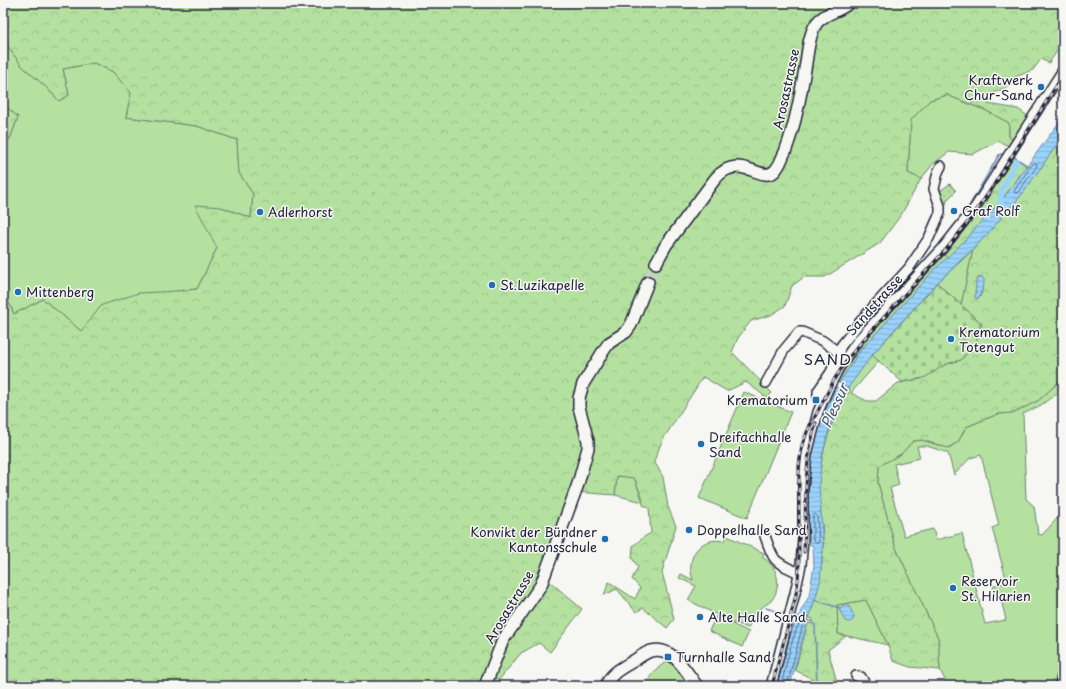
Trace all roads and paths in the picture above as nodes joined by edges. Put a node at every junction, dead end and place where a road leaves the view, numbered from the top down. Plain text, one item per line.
1 (849, 3) edge
2 (1063, 70) edge
3 (941, 166) dead end
4 (656, 263) tunnel mouth
5 (648, 282) tunnel mouth
6 (838, 352) junction
7 (766, 383) dead end
8 (822, 400) junction
9 (765, 536) dead end
10 (799, 573) junction
11 (856, 676) dead end
12 (1063, 676) edge
13 (485, 686) edge
14 (606, 686) edge
15 (697, 686) edge
16 (770, 686) edge
17 (866, 686) edge
18 (1061, 686) edge

1 - 4 main road, Arosastrasse
2 - 8 street, Sandstrasse
3 - 6 street
5 - 13 main road, Arosastrasse
6 - 7 street
6 - 8 street
8 - 10 street, Sandstrasse
9 - 10 street
10 - 16 street, Sandstrasse
11 - 17 street
12 - 18 main road
14 - 15 main road

